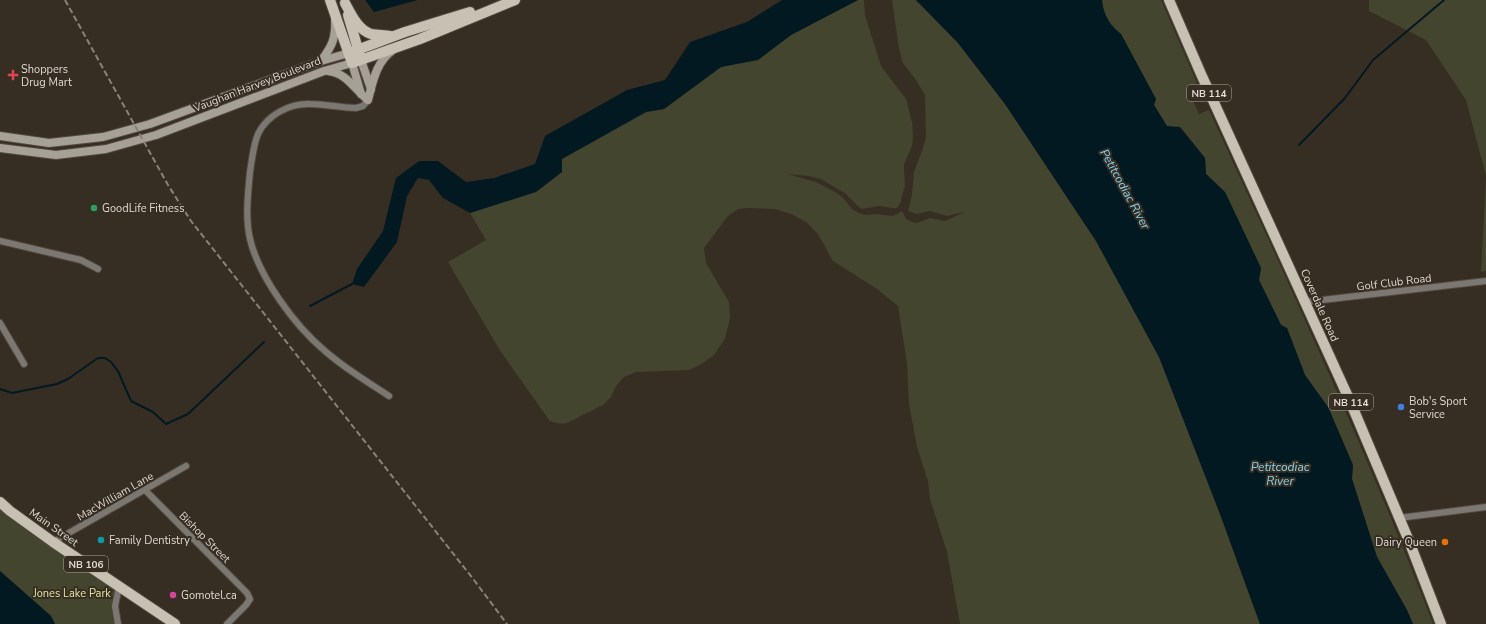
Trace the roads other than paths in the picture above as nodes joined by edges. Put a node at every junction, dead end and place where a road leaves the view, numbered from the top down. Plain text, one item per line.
1 (330, 0) edge
2 (508, 0) edge
3 (515, 0) edge
4 (1169, 0) edge
5 (344, 2) edge
6 (334, 13) junction
7 (393, 36) junction
8 (396, 47) junction
9 (350, 52) junction
10 (321, 62) junction
11 (353, 62) junction
12 (324, 71) junction
13 (371, 89) junction
14 (361, 94) junction
15 (368, 100) junction
16 (0, 136) edge
17 (0, 148) edge
18 (0, 241) edge
19 (98, 269) dead end
20 (1486, 281) edge
21 (1305, 302) junction
22 (0, 323) edge
23 (24, 364) dead end
24 (389, 396) dead end
25 (186, 466) dead end
26 (145, 490) junction
27 (0, 502) edge
28 (1486, 507) edge
29 (1400, 518) junction
30 (53, 542) junction
31 (119, 587) junction
32 (118, 624) edge
33 (175, 624) edge
34 (227, 624) edge
35 (1442, 624) edge

1 - 6 main road
2 - 7 main road, Vaughan Harvey Boulevard
3 - 8 main road, Vaughan Harvey Boulevard
4 - 21 main road, Coverdale Road / NB 114
5 - 7 main road
5 - 9 main road
6 - 9 main road
6 - 10 main road
7 - 9 main road, Vaughan Harvey Boulevard
8 - 11 main road, Vaughan Harvey Boulevard
8 - 13 main road
9 - 10 main road, Vaughan Harvey Boulevard
9 - 11 main road
10 - 16 main road, Vaughan Harvey Boulevard
11 - 12 main road, Vaughan Harvey Boulevard
11 - 13 main road
11 - 14 main road
12 - 14 main road
12 - 17 main road, Vaughan Harvey Boulevard
13 - 15 main road
14 - 15 main road
15 - 24 street
18 - 19 street
20 - 21 street, Golf Club Road
21 - 29 main road, Coverdale Road / NB 114
22 - 23 street
25 - 26 street, MacWilliam Lane
26 - 30 street, MacWilliam Lane
26 - 34 street, Bishop Street
27 - 30 main road, Main Street / NB 106
28 - 29 street
29 - 35 main road, Coverdale Road / NB 114
30 - 31 main road, Main Street / NB 106
31 - 32 street
31 - 33 main road, Main Street / NB 106

